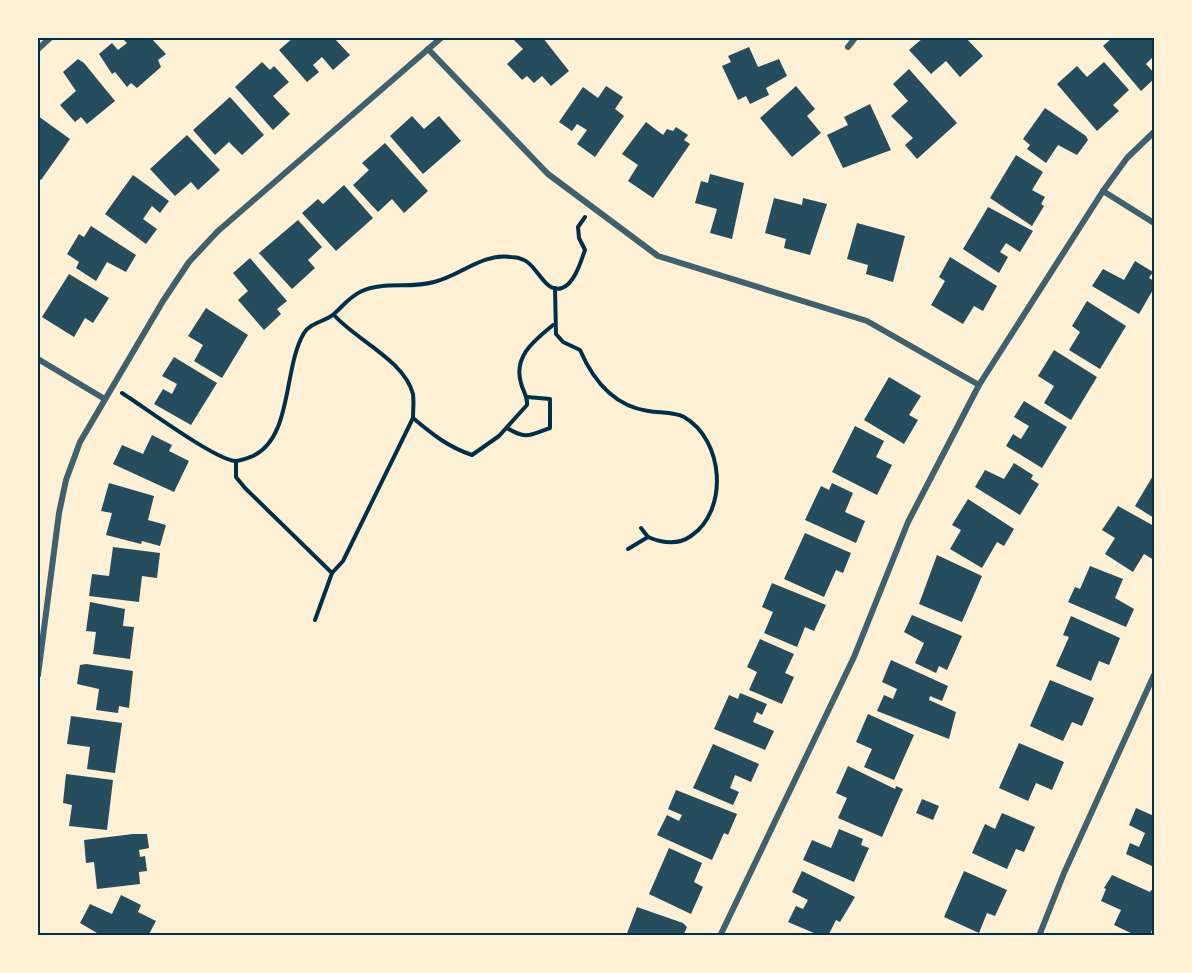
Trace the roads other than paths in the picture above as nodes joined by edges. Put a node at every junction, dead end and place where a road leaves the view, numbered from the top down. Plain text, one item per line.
1 (50, 38) edge
2 (441, 38) edge
3 (855, 38) edge
4 (848, 47) dead end
5 (38, 49) edge
6 (428, 49) junction
7 (1155, 132) edge
8 (1103, 191) junction
9 (1155, 223) edge
10 (38, 360) edge
11 (980, 385) junction
12 (104, 398) junction
13 (38, 675) edge
14 (1155, 675) edge
15 (720, 936) edge
16 (1039, 936) edge

1 - 5 street
2 - 6 street
3 - 4 street
6 - 11 street
6 - 12 street
7 - 8 street
8 - 9 street
8 - 11 street
10 - 12 street
11 - 15 street
12 - 13 street
14 - 16 street

